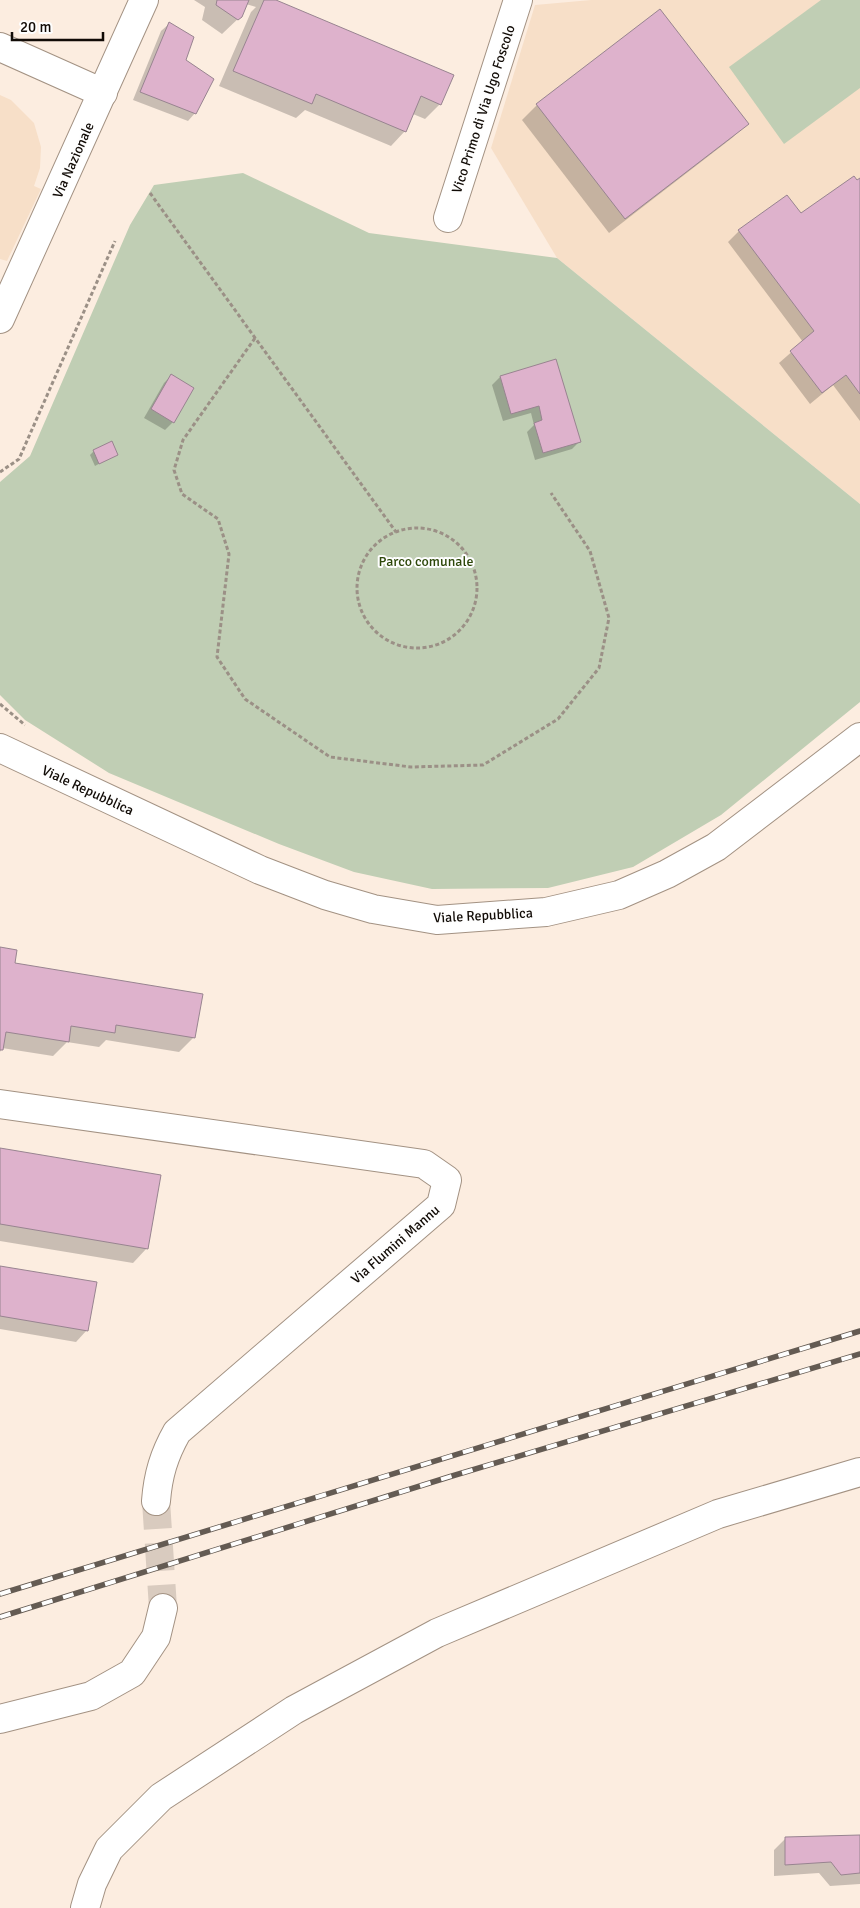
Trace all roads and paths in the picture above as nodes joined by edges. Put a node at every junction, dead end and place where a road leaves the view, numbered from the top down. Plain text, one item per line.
1 (144, 0) edge
2 (518, 0) edge
3 (0, 47) edge
4 (103, 93) junction
5 (150, 192) dead end
6 (448, 218) dead end
7 (115, 241) dead end
8 (0, 319) edge
9 (255, 338) junction
10 (0, 472) edge
11 (550, 493) dead end
12 (396, 532) junction
13 (0, 704) edge
14 (29, 729) dead end
15 (860, 738) edge
16 (0, 748) edge
17 (0, 1104) edge
18 (860, 1472) edge
19 (156, 1501) tunnel mouth
20 (162, 1608) tunnel mouth
21 (0, 1718) edge
22 (85, 1908) edge

1 - 4 street, Via Nazionale
2 - 6 street, Vico Primo di Via Ugo Foscolo
3 - 4 street
4 - 8 street, Via Nazionale
5 - 9 path
7 - 10 path
9 - 11 path
9 - 12 path
12 - 12 path
13 - 14 path
15 - 16 street, Viale Repubblica
17 - 19 street, Via Flumini Mannu
18 - 22 street
20 - 21 street

